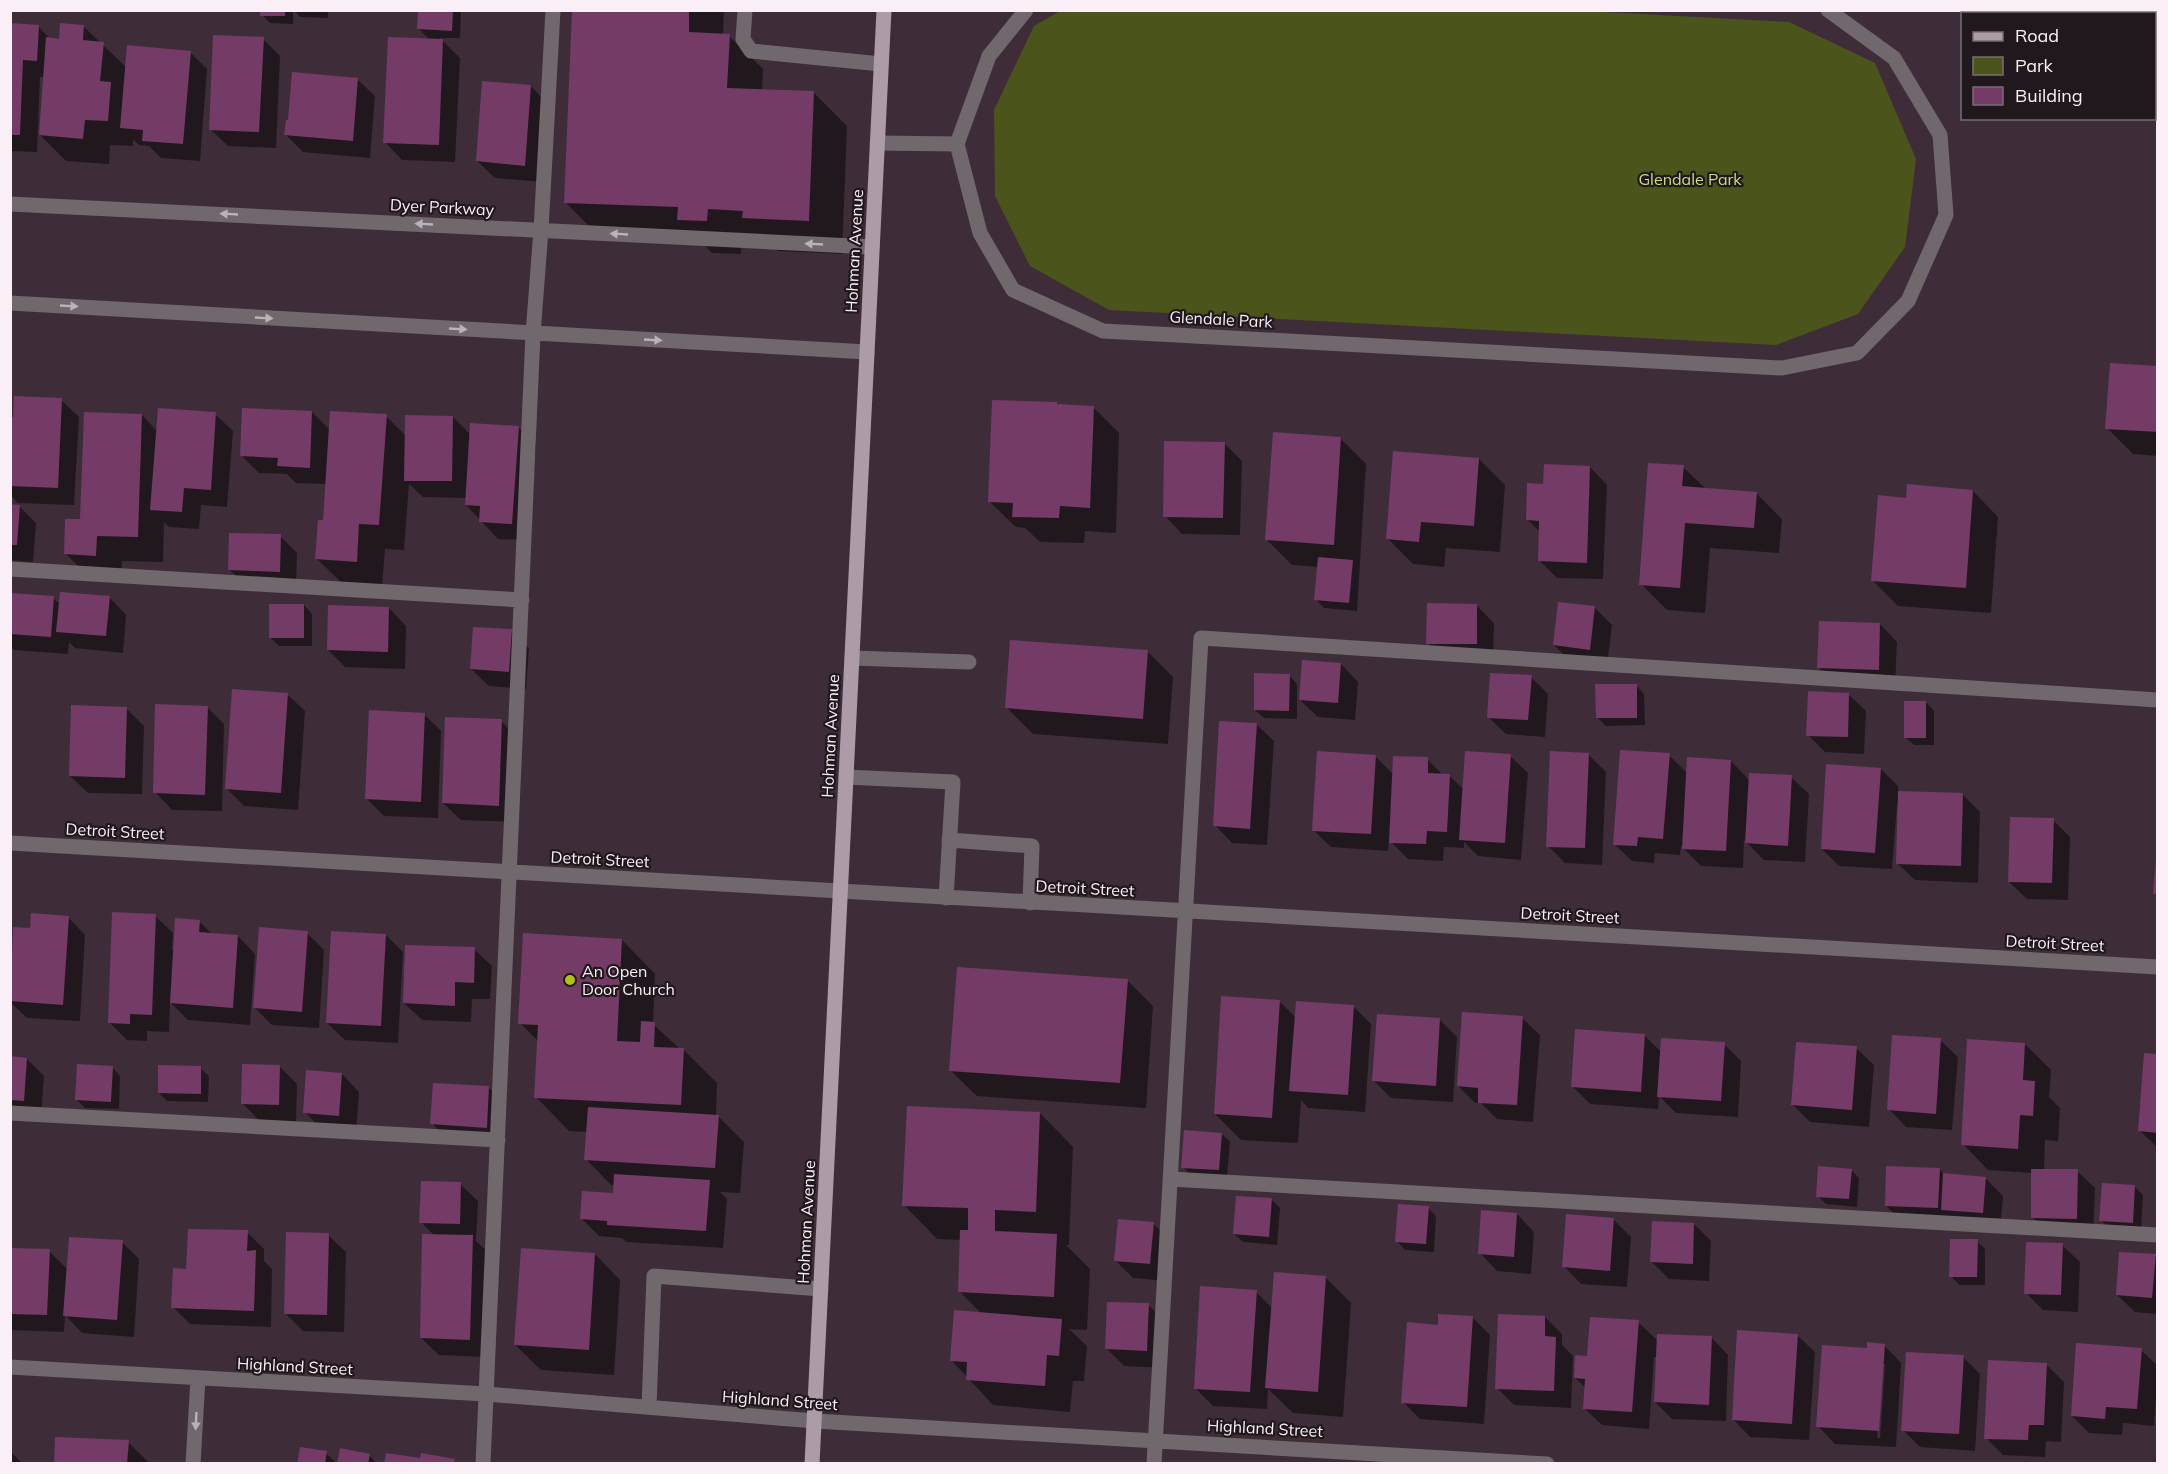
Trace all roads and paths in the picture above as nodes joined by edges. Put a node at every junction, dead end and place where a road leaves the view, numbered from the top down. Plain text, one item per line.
1 (553, 10) edge
2 (745, 10) edge
3 (884, 10) edge
4 (1026, 10) edge
5 (1828, 10) edge
6 (881, 64) junction
7 (877, 143) junction
8 (957, 144) junction
9 (10, 204) edge
10 (541, 230) junction
11 (872, 247) junction
12 (10, 303) edge
13 (533, 334) junction
14 (867, 352) junction
15 (10, 569) edge
16 (522, 600) junction
17 (852, 658) junction
18 (969, 662) dead end
19 (2157, 700) edge
20 (846, 777) junction
21 (949, 840) junction
22 (10, 843) edge
23 (510, 872) junction
24 (840, 890) junction
25 (946, 898) junction
26 (1030, 903) junction
27 (1186, 911) junction
28 (2157, 967) edge
29 (10, 1113) edge
30 (498, 1140) junction
31 (1170, 1179) junction
32 (2157, 1235) edge
33 (821, 1289) junction
34 (10, 1368) edge
35 (198, 1378) junction
36 (486, 1394) junction
37 (648, 1407) junction
38 (815, 1421) junction
39 (1155, 1440) junction
40 (193, 1464) edge
41 (483, 1464) edge
42 (812, 1464) edge
43 (1154, 1464) edge
44 (1547, 1464) edge

1 - 10 street
2 - 6 street
3 - 6 main road, Hohman Avenue
4 - 8 street
5 - 8 street, Glendale Park
6 - 7 main road, Hohman Avenue
7 - 8 street
7 - 11 main road, Hohman Avenue
10 -> 9 street, Dyer Parkway
11 -> 10 street, Dyer Parkway
10 - 13 street
11 - 14 main road, Hohman Avenue
12 -> 13 street
13 -> 14 street
13 - 16 street
14 - 17 main road, Hohman Avenue
15 - 16 street
16 - 23 street
17 - 18 street
17 - 20 main road, Hohman Avenue
19 - 27 street
20 - 21 street
20 - 24 main road, Hohman Avenue
21 - 25 street
21 - 26 street
22 - 23 street, Detroit Street
23 - 24 street, Detroit Street
23 - 30 street
24 - 25 street, Detroit Street
24 - 33 main road, Hohman Avenue
25 - 26 street, Detroit Street
26 - 27 street, Detroit Street
27 - 28 street, Detroit Street
27 - 31 street
29 - 30 street
30 - 36 street
31 - 32 street
31 - 39 street
33 - 37 street
33 - 38 main road, Hohman Avenue
34 - 35 street, Highland Street
35 - 36 street, Highland Street
35 -> 40 street
36 - 37 street, Highland Street
36 - 41 street
37 - 38 street, Highland Street
38 - 39 street, Highland Street
38 - 42 main road, Hohman Avenue
39 - 43 street
39 - 44 street, Highland Street

